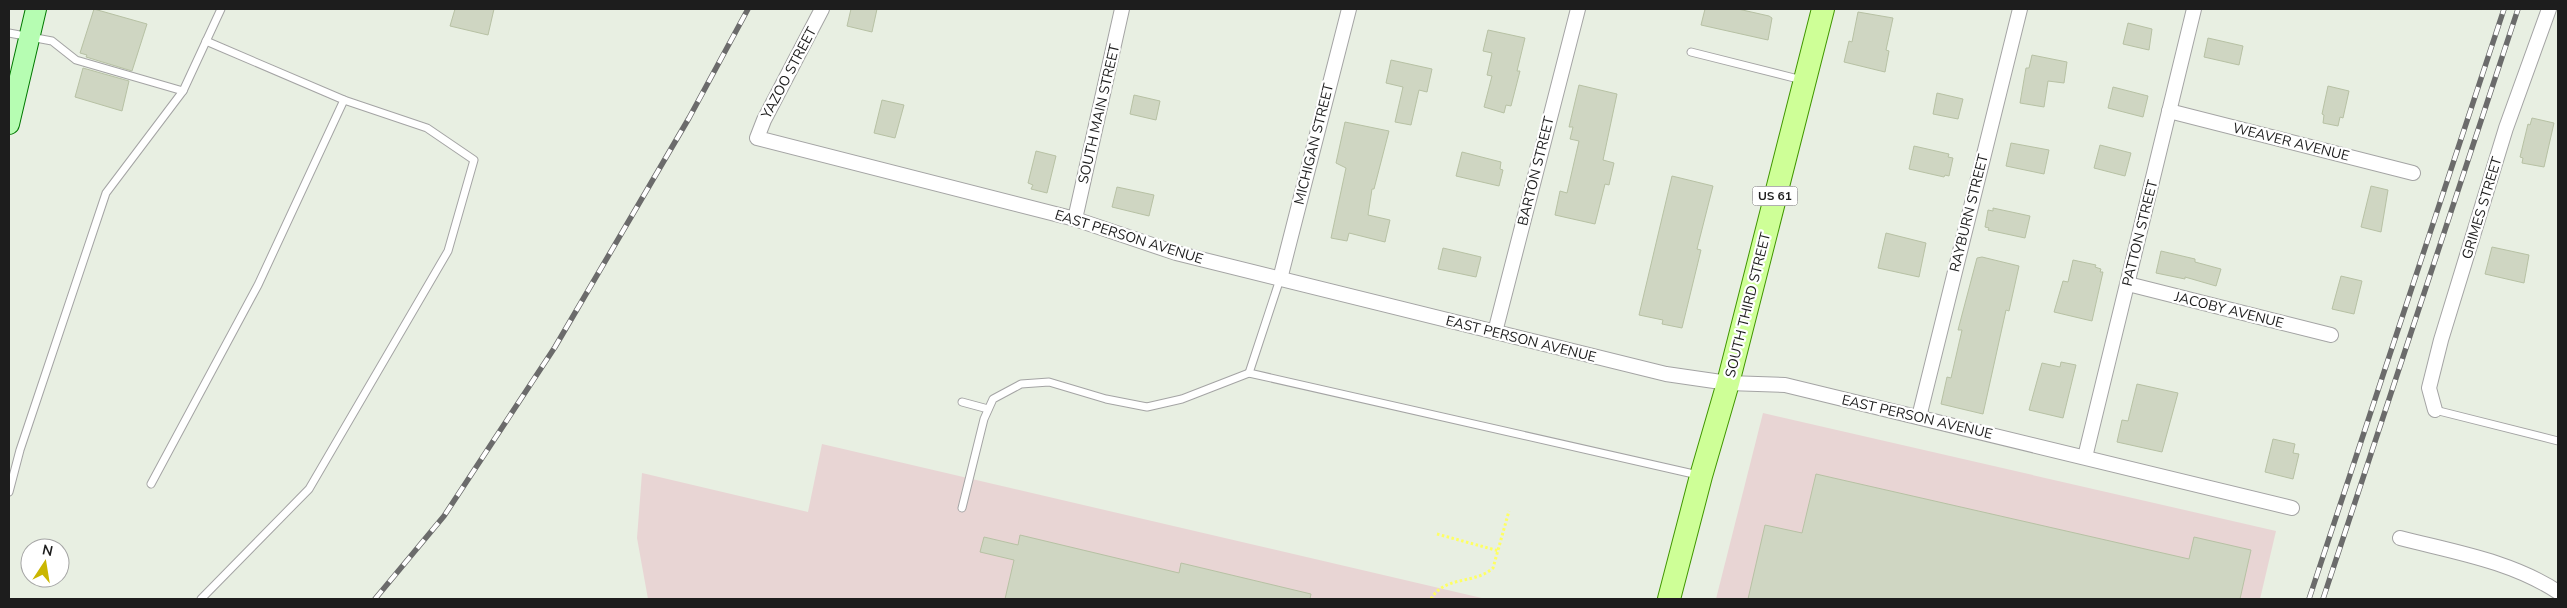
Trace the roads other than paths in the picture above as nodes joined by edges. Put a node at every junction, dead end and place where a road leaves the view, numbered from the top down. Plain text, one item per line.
1 (36, 9) edge
2 (221, 9) edge
3 (822, 9) edge
4 (1120, 9) edge
5 (1349, 9) edge
6 (1578, 9) edge
7 (1822, 9) edge
8 (2020, 9) edge
9 (2194, 9) edge
10 (2549, 9) edge
11 (9, 33) edge
12 (30, 36) junction
13 (206, 41) junction
14 (1691, 52) dead end
15 (1804, 81) junction
16 (183, 90) junction
17 (344, 100) junction
18 (2170, 111) junction
19 (9, 124) edge
20 (757, 138) joint
21 (2413, 173) dead end
22 (1075, 220) junction
23 (1280, 279) junction
24 (2128, 284) junction
25 (1495, 332) junction
26 (2331, 335) dead end
27 (1249, 373) junction
28 (1728, 383) junction
29 (962, 402) dead end
30 (988, 409) junction
31 (2435, 410) joint
32 (1919, 417) junction
33 (2558, 441) edge
34 (2084, 457) junction
35 (1701, 476) junction
36 (151, 484) dead end
37 (9, 492) edge
38 (962, 508) dead end
39 (2292, 508) dead end
40 (2400, 538) dead end
41 (2558, 592) edge
42 (201, 599) edge
43 (1670, 599) edge

1 - 12 main road
2 - 13 lane
3 - 20 street, YAZOO STREET
4 - 22 street, SOUTH MAIN STREET
5 - 23 street, MICHIGAN STREET
6 - 25 street, BARTON STREET
7 - 15 main road, SOUTH THIRD STREET / US 61
8 - 32 street, RAYBURN STREET
9 - 18 street, PATTON STREET
10 - 31 street, GRIMES STREET
11 - 12 lane
12 - 16 lane
12 - 19 main road
13 - 16 lane
13 - 17 lane
14 - 15 lane
15 - 28 main road, SOUTH THIRD STREET / US 61
16 - 37 lane
17 - 36 lane
17 - 42 lane
18 - 21 street, WEAVER AVENUE
18 - 24 street, PATTON STREET
20 - 22 street, EAST PERSON AVENUE
22 - 23 street, EAST PERSON AVENUE
23 - 25 street, EAST PERSON AVENUE
23 - 27 lane
24 - 26 street, JACOBY AVENUE
24 - 34 street, PATTON STREET
25 - 28 street, EAST PERSON AVENUE
27 - 30 lane
27 - 35 lane
28 - 32 street, EAST PERSON AVENUE
28 - 35 main road, SOUTH THIRD STREET / US 61
29 - 30 lane
30 - 38 lane
31 - 33 lane
32 - 34 street, EAST PERSON AVENUE
34 - 39 street, EAST PERSON AVENUE
35 - 43 main road, SOUTH THIRD STREET / US 61
40 - 41 street

